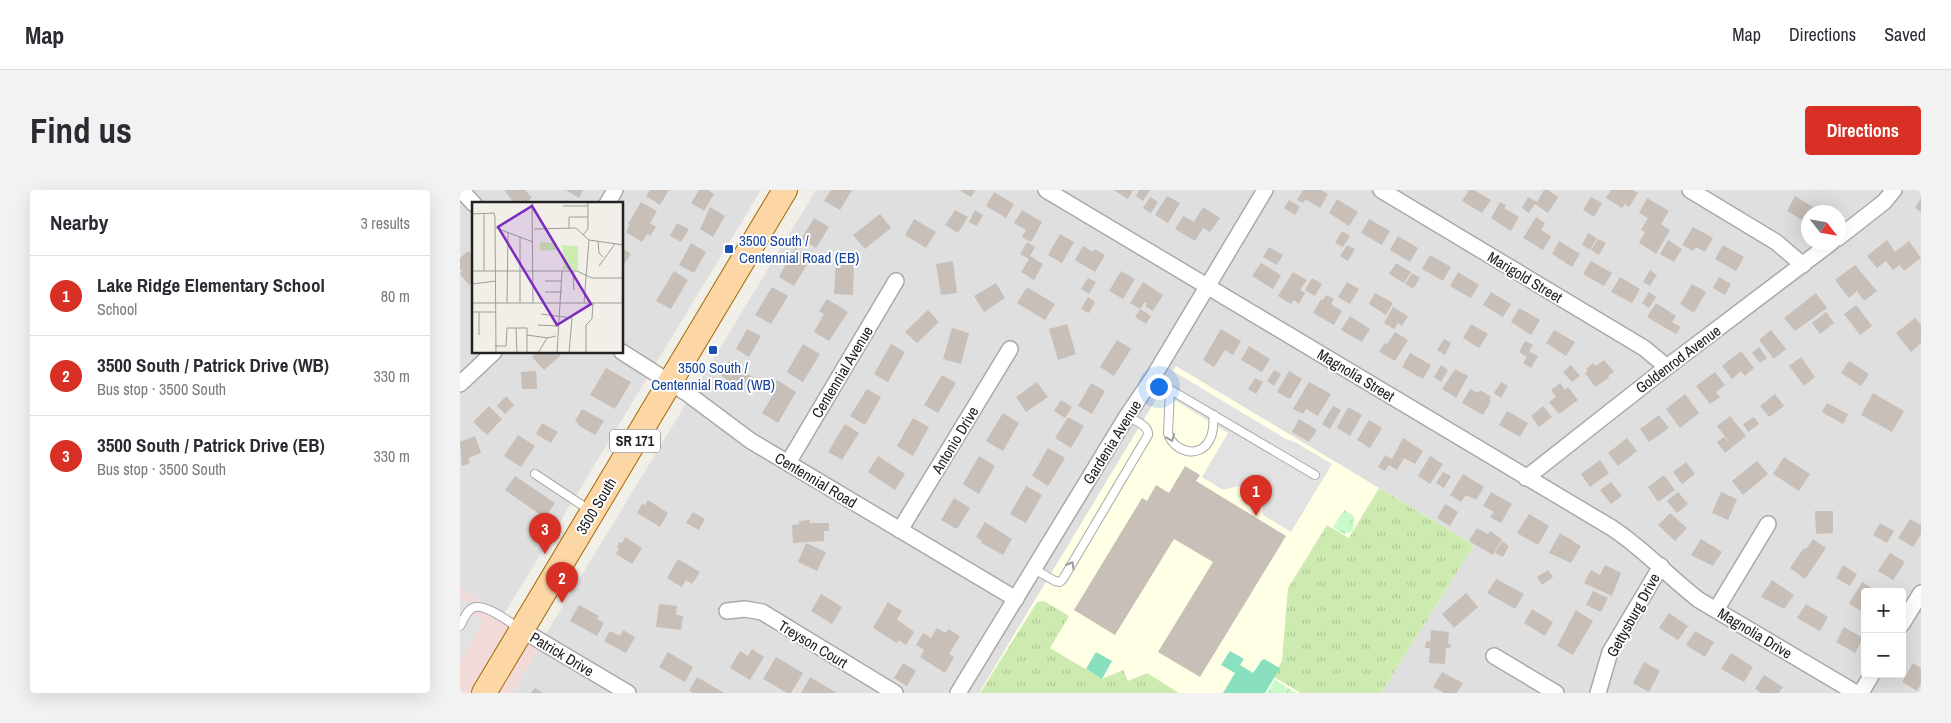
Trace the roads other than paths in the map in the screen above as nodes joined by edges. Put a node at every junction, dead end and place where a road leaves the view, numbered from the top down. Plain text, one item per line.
1 (461, 190) edge
2 (615, 190) edge
3 (785, 190) edge
4 (1046, 190) edge
5 (1265, 190) edge
6 (1381, 190) edge
7 (1690, 190) edge
8 (1894, 190) edge
9 (472, 202) edge
10 (608, 202) edge
11 (1846, 232) edge
12 (1822, 250) edge
13 (1803, 265) junction
14 (896, 281) dead end
15 (1208, 286) junction
16 (1010, 349) dead end
17 (624, 353) edge
18 (492, 354) edge
19 (1667, 368) junction
20 (1152, 379) junction
21 (670, 382) junction
22 (460, 384) edge
23 (1170, 390) junction
24 (1214, 415) junction
25 (1127, 416) junction
26 (788, 464) junction
27 (535, 474) dead end
28 (1315, 475) dead end
29 (1526, 478) junction
30 (593, 512) junction
31 (1768, 524) dead end
32 (900, 530) junction
33 (1661, 566) junction
34 (1034, 569) junction
35 (1921, 593) edge
36 (1016, 599) junction
37 (1716, 610) junction
38 (727, 611) dead end
39 (1906, 617) edge
40 (460, 626) edge
41 (522, 630) junction
42 (1494, 656) dead end
43 (1870, 678) edge
44 (484, 693) edge
45 (628, 693) edge
46 (895, 693) edge
47 (958, 693) edge
48 (1556, 693) edge
49 (1598, 693) edge
50 (1856, 693) edge
51 (1861, 693) edge

1 - 9 street
2 - 10 street
3 - 21 main road, 3500 South / SR 171
4 - 15 street, Magnolia Street
5 - 15 street, Gardenia Avenue
6 - 19 street, Marigold Street
7 - 13 street
8 - 11 street
12 - 13 street, Goldenrod Avenue
13 - 19 street, Goldenrod Avenue
14 - 26 street, Centennial Avenue
15 - 20 street, Gardenia Avenue
15 - 29 street, Magnolia Street
16 - 32 street, Antonio Drive
17 - 21 street, Centennial Road
18 - 22 street
19 - 29 street, Goldenrod Avenue
20 - 23 lane
20 - 25 street, Gardenia Avenue
21 - 26 street, Centennial Road
21 - 30 main road, 3500 South / SR 171
23 - 24 lane
23 -> 24 lane
24 - 28 lane
25 - 34 street, Gardenia Avenue
34 -> 25 lane
26 - 32 street, Centennial Road
27 - 30 lane
29 - 33 street, Magnolia Street
30 - 41 main road, 3500 South / SR 171
31 - 37 street
32 - 36 street, Centennial Road
33 - 37 street, Magnolia Drive
33 - 49 street, Gettysburg Drive
34 - 36 street, Gardenia Avenue
35 - 39 street
36 - 47 street, Gardenia Avenue
37 - 50 street, Magnolia Drive
38 - 46 street, Treyson Court
40 - 41 lane
41 - 44 main road, 3500 South / SR 171
41 - 45 street, Patrick Drive
42 - 48 street
43 - 51 street

